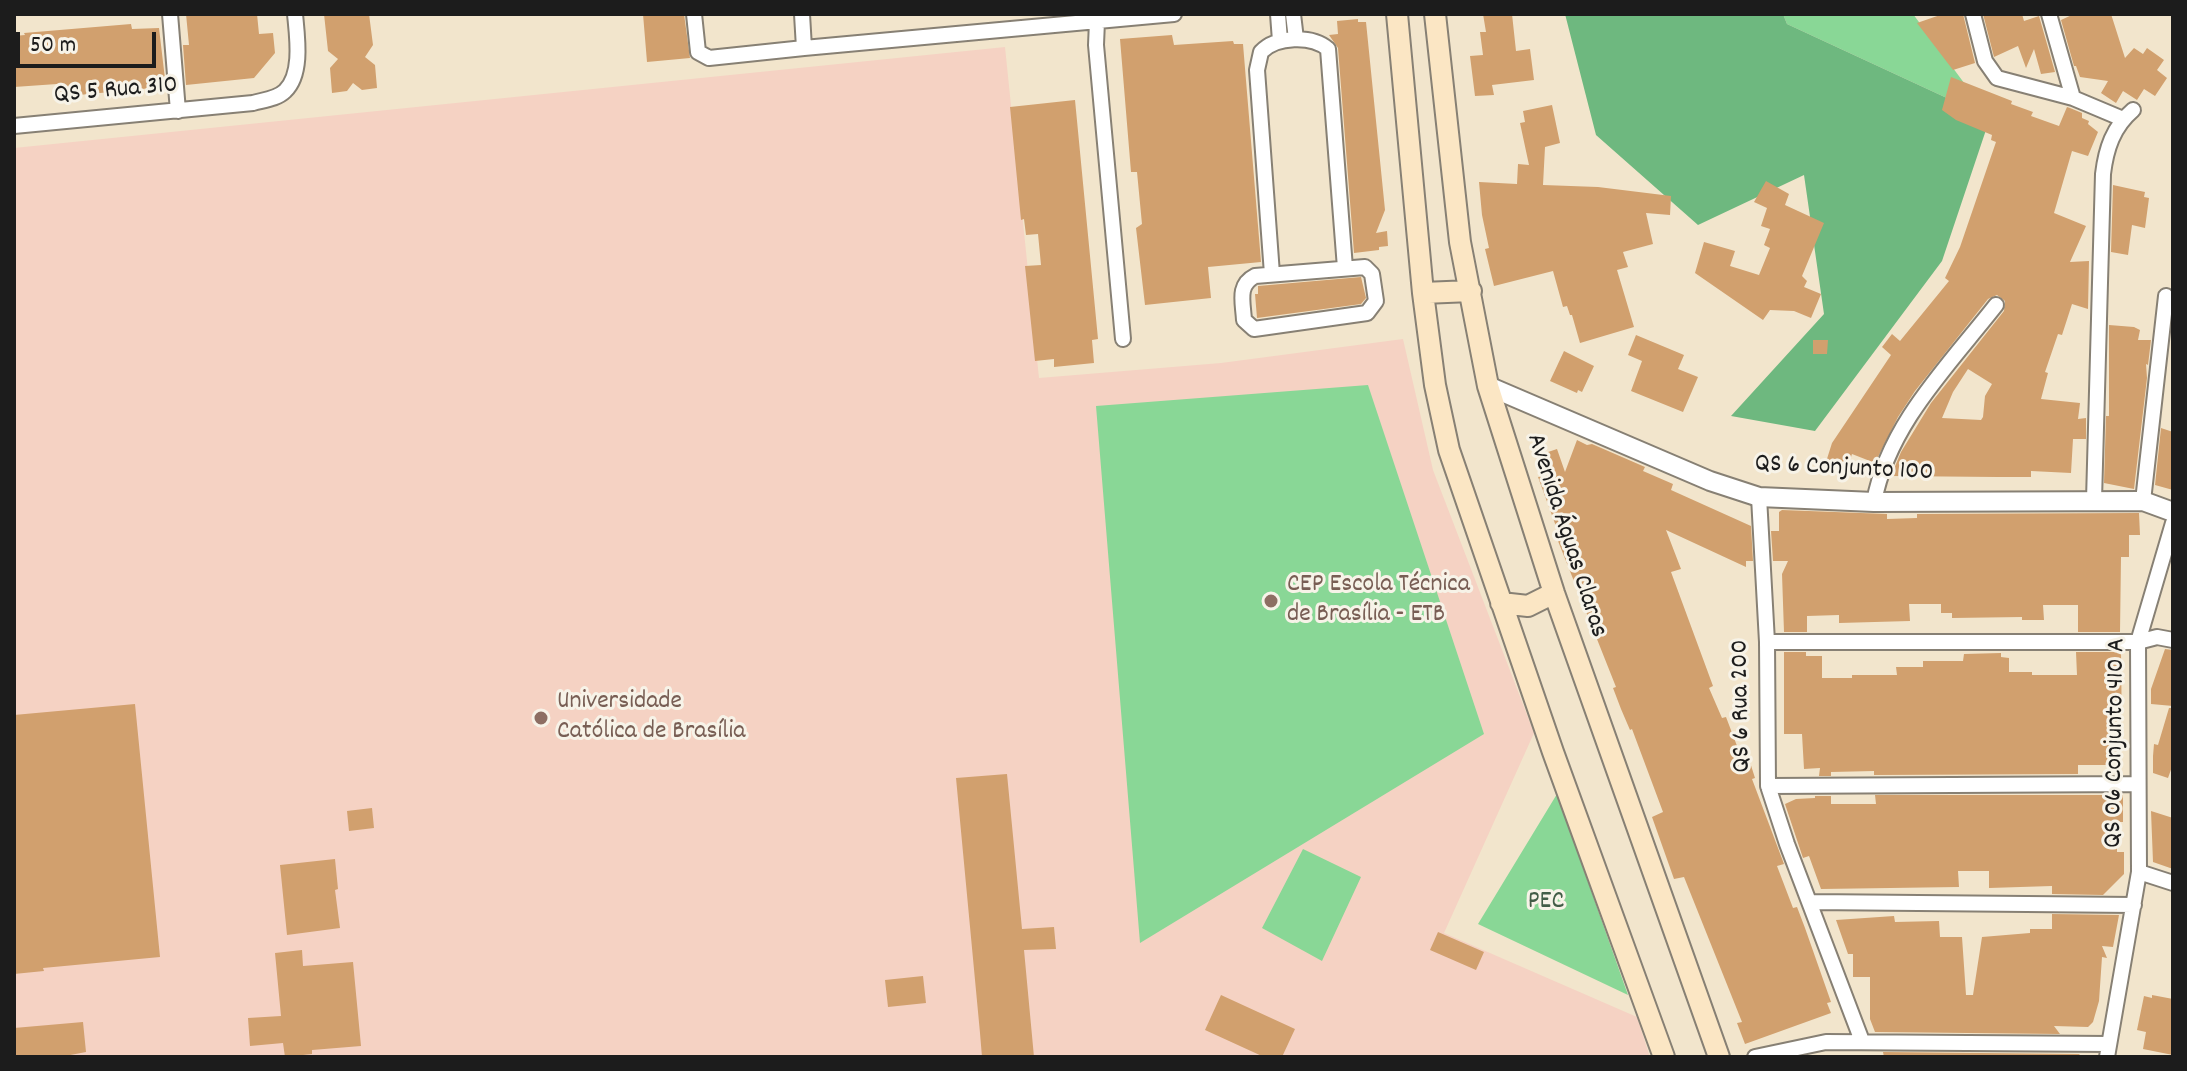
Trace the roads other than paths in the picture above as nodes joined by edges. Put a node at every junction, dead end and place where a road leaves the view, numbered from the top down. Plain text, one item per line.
1 (170, 14) edge
2 (295, 14) edge
3 (694, 14) edge
4 (802, 14) edge
5 (1162, 14) edge
6 (1174, 14) edge
7 (1278, 14) edge
8 (1293, 14) edge
9 (1397, 14) edge
10 (1435, 14) edge
11 (1973, 14) edge
12 (2049, 14) edge
13 (1097, 21) junction
14 (1296, 39) junction
15 (1280, 41) junction
16 (804, 48) junction
17 (2073, 98) junction
18 (178, 111) junction
19 (14, 126) edge
20 (1345, 268) junction
21 (1272, 274) junction
22 (1471, 291) junction
23 (1423, 293) junction
24 (2166, 296) dead end
25 (1996, 305) dead end
26 (1123, 339) dead end
27 (1488, 386) junction
28 (1529, 404) junction
29 (1498, 418) junction
30 (1759, 497) junction
31 (2094, 500) junction
32 (2143, 501) junction
33 (1874, 502) junction
34 (2173, 512) edge
35 (2173, 523) edge
36 (1554, 593) junction
37 (1501, 603) junction
38 (2173, 640) edge
39 (1767, 642) junction
40 (2138, 642) junction
41 (2138, 784) junction
42 (1768, 786) junction
43 (2139, 872) junction
44 (2173, 883) edge
45 (1811, 902) junction
46 (2134, 905) junction
47 (1862, 1041) junction
48 (2108, 1051) edge
49 (1664, 1057) edge
50 (1719, 1057) edge
51 (1755, 1057) edge

1 - 18 street
2 - 18 street, QS 5 Rua 310
3 - 16 street
4 - 16 street
5 - 6 street
5 - 13 street
7 - 15 street
8 - 14 street
9 - 23 main road
10 - 22 main road, Avenida Águas Claras
11 - 17 street
12 - 17 street
13 - 16 street
13 - 26 street
14 - 15 street
14 - 20 street
15 - 21 street
17 - 31 street
18 - 19 street, QS 5 Rua 310
20 - 21 street
20 - 21 street
22 - 23 main road
22 - 27 main road, Avenida Águas Claras
23 - 37 main road
24 - 32 street
25 - 33 street
27 - 28 street, QS 6 Conjunto 100
27 - 29 main road, Avenida Águas Claras
28 - 29 street
28 - 30 street, QS 6 Conjunto 100
29 - 36 main road, Avenida Águas Claras
30 - 33 street, QS 6 Conjunto 100
30 - 39 street, QS 6 Rua 200
31 - 32 street, QS 6 Conjunto 100
31 - 33 street, QS 6 Conjunto 100
32 - 34 street, QS 6 Conjunto 100
35 - 40 street, QS 06 Conjunto 410 A
36 - 37 main road
36 - 50 main road, Avenida Águas Claras
37 - 49 main road
38 - 40 street
39 - 40 street
39 - 42 street, QS 6 Rua 200
40 - 41 street, QS 06 Conjunto 410 A
41 - 42 street
41 - 43 street, QS 06 Conjunto 410 A
42 - 45 street, QS 6 Rua 200
43 - 44 street
43 - 46 street, QS 06 Conjunto 410 A
45 - 46 street
45 - 47 street, QS 6 Rua 200
46 - 48 street, QS 06 Conjunto 410 A
47 - 48 street
47 - 51 street

